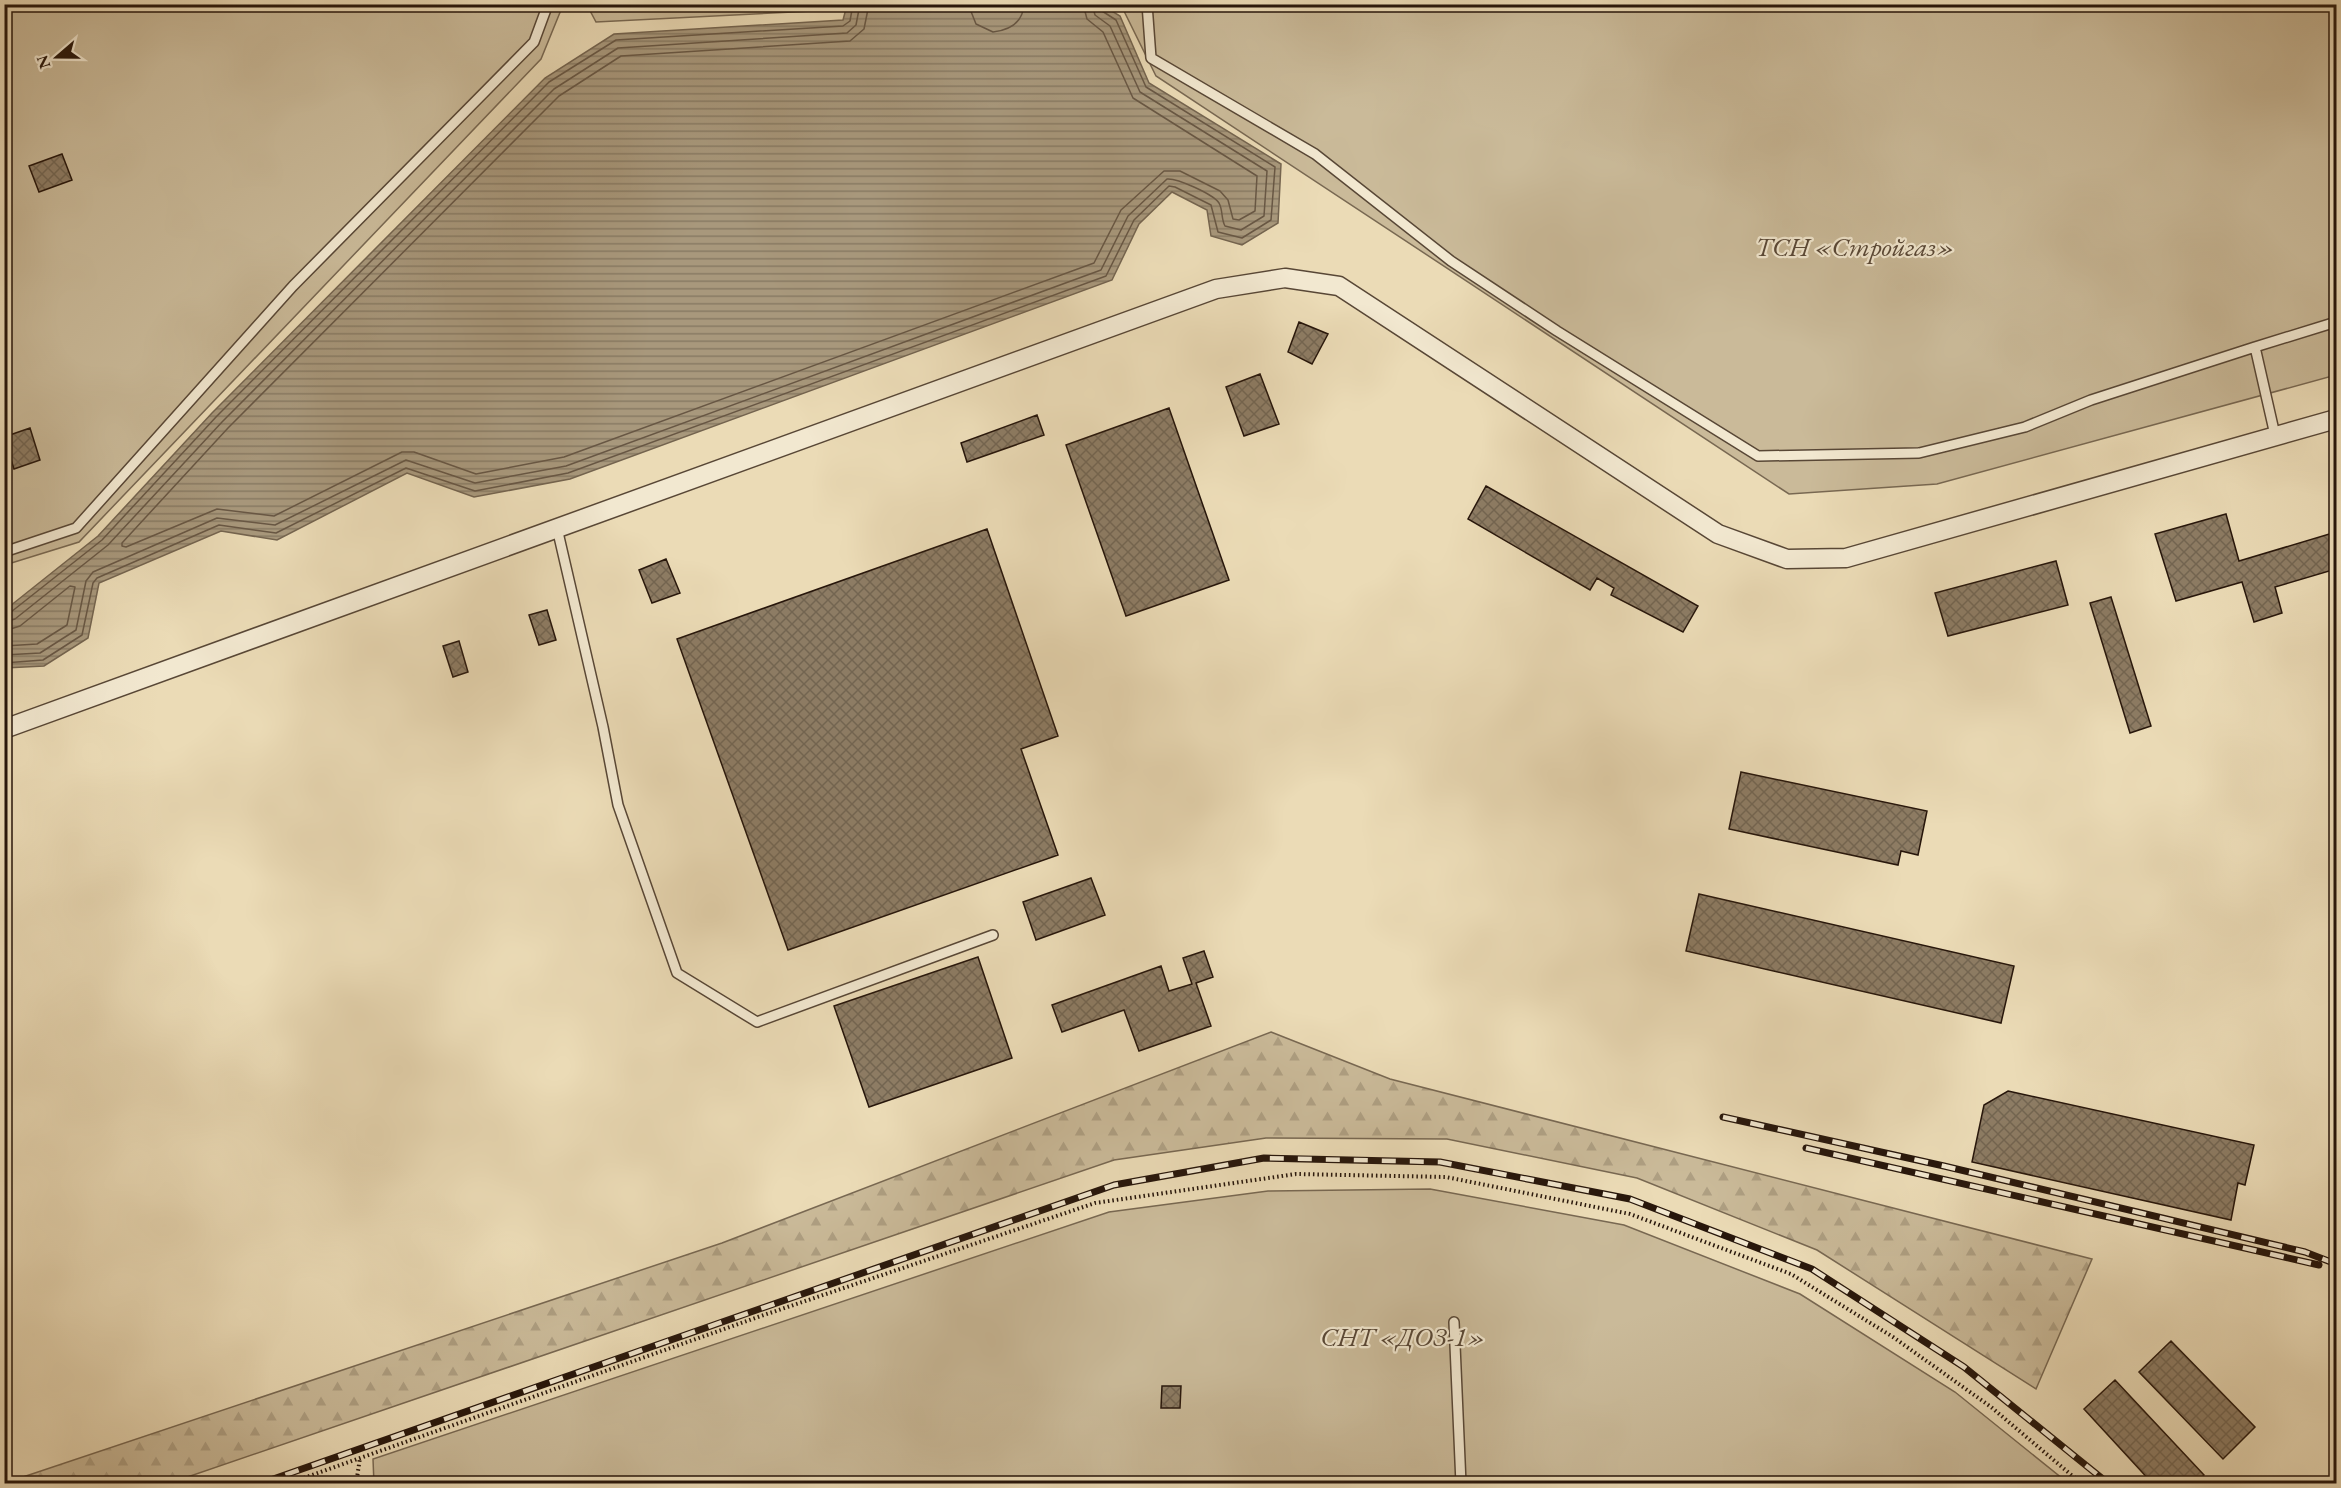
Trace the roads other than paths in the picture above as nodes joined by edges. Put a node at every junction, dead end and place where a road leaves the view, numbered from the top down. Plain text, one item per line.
1 (548, 4) edge
2 (1147, 4) edge
3 (2337, 322) edge
4 (2255, 347) junction
5 (2337, 419) edge
6 (2275, 435) junction
7 (557, 528) junction
8 (4, 552) edge
9 (4, 729) edge
10 (993, 935) dead end
11 (1454, 1322) dead end
12 (1461, 1484) edge

1 - 8 lane
2 - 4 lane
3 - 4 lane
4 - 6 lane
5 - 6 street
6 - 7 street
7 - 9 street
7 - 10 lane
11 - 12 lane

